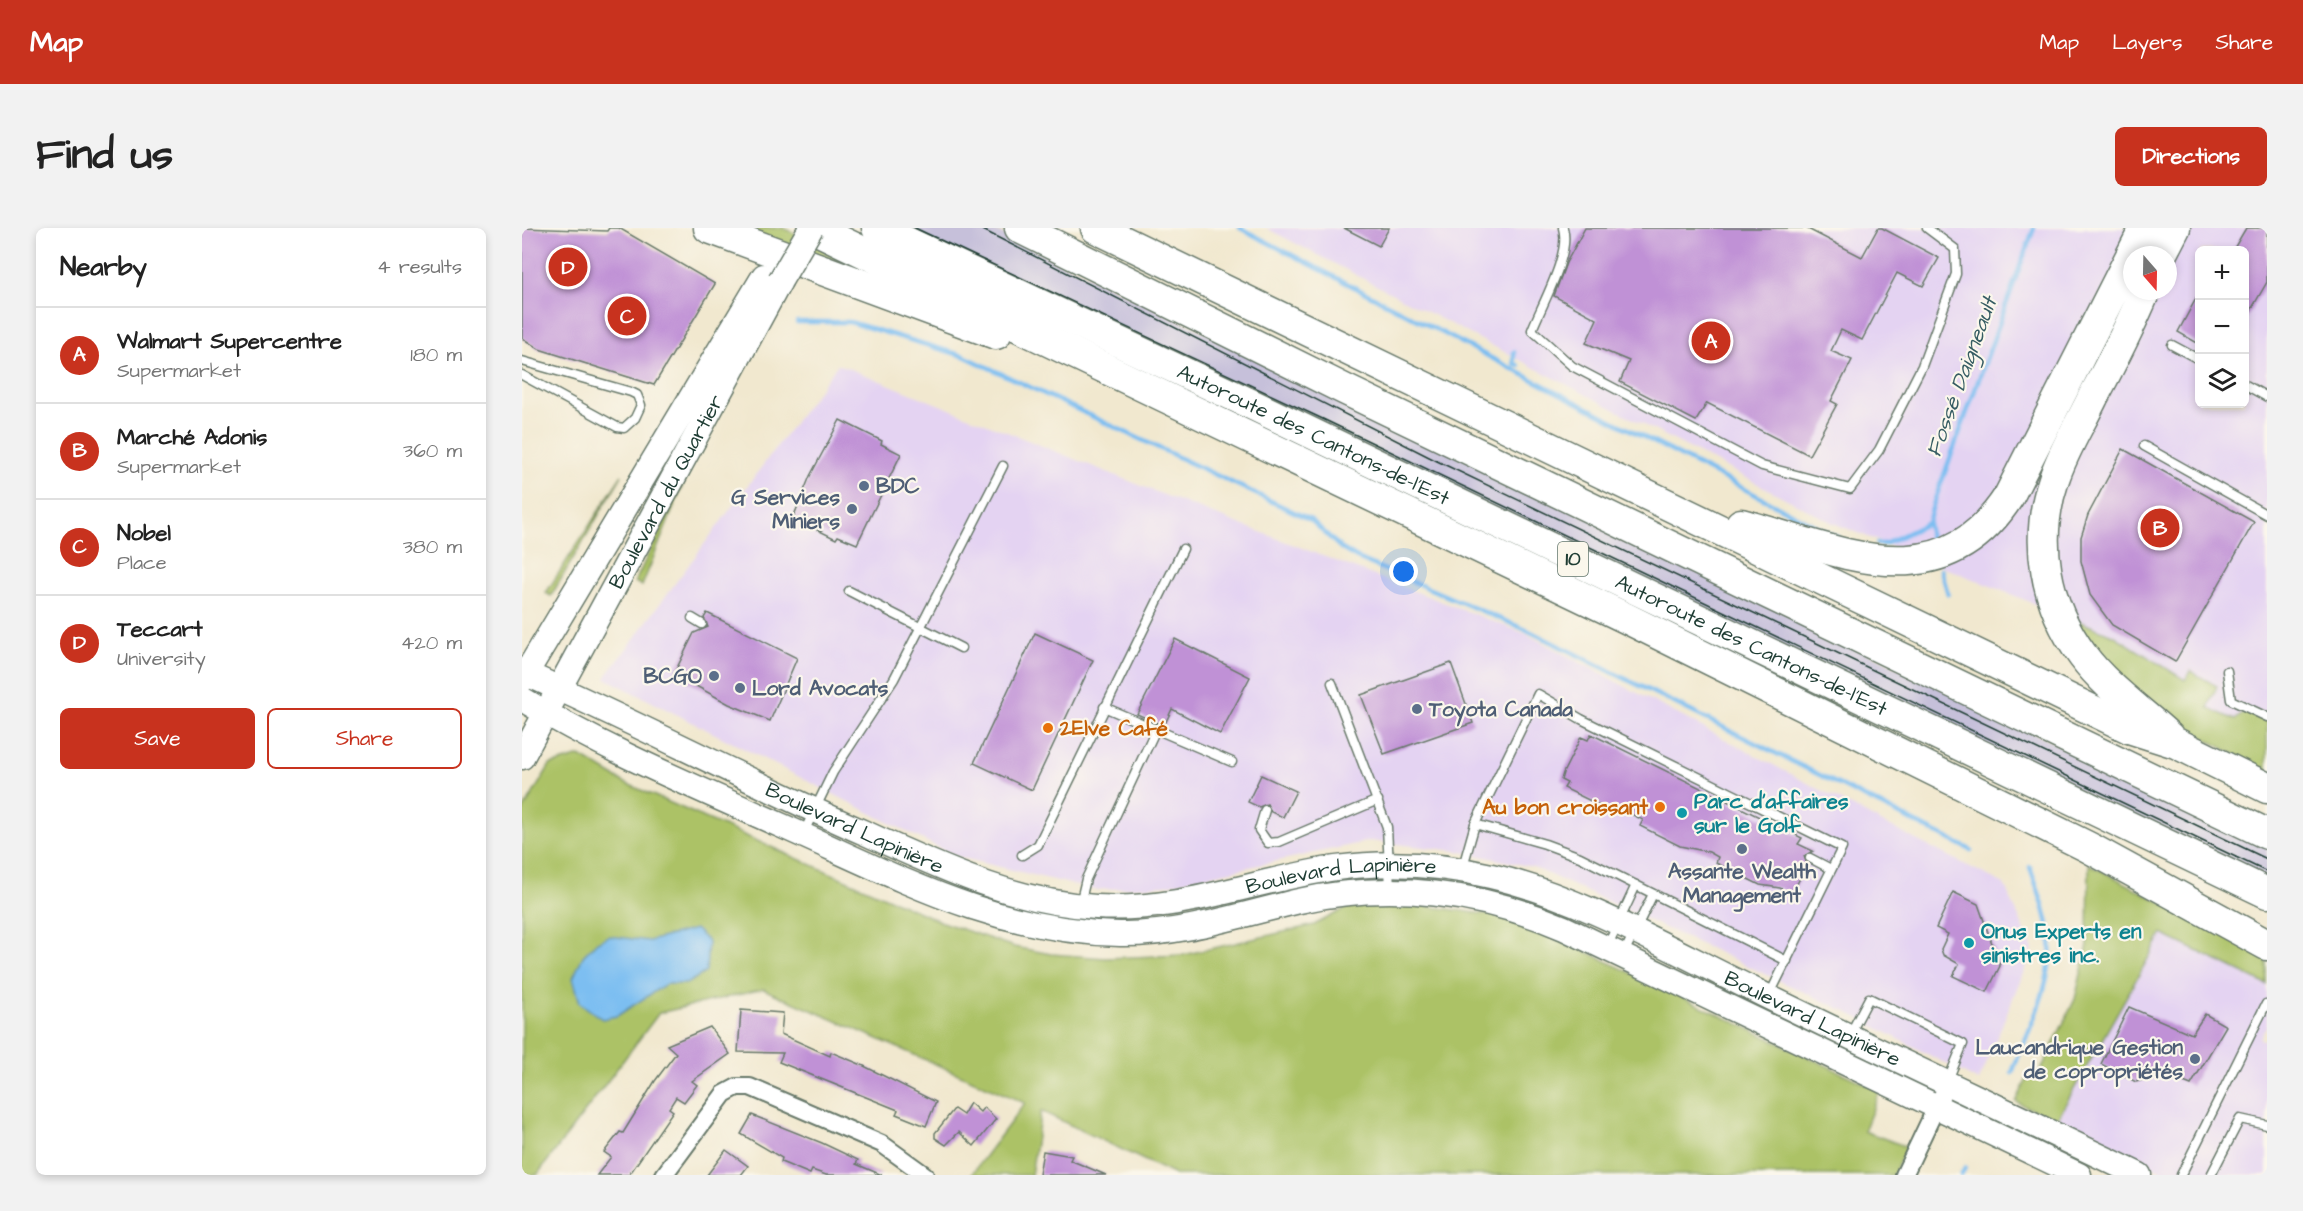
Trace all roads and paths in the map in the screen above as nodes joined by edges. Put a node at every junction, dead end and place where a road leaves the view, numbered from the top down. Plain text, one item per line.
1 (709, 228) edge
2 (792, 228) edge
3 (812, 228) edge
4 (876, 228) edge
5 (1020, 228) edge
6 (1096, 228) edge
7 (1563, 228) edge
8 (1927, 228) edge
9 (2145, 228) edge
10 (2175, 228) edge
11 (1938, 230) edge
12 (2166, 246) edge
13 (772, 278) junction
14 (2141, 300) edge
15 (2172, 345) dead end
16 (2195, 358) edge
17 (522, 361) edge
18 (522, 375) edge
19 (1131, 380) junction
20 (2249, 387) edge
21 (2267, 397) edge
22 (2144, 446) dead end
23 (1003, 466) dead end
24 (1665, 504) junction
25 (2267, 515) edge
26 (1183, 549) dead end
27 (849, 591) dead end
28 (692, 618) dead end
29 (702, 624) dead end
30 (921, 628) junction
31 (961, 648) dead end
32 (2227, 670) dead end
33 (524, 675) edge
34 (1332, 683) dead end
35 (559, 688) junction
36 (522, 699) edge
37 (1104, 707) junction
38 (546, 714) junction
39 (2267, 717) edge
40 (1156, 729) junction
41 (2176, 743) junction
42 (522, 757) edge
43 (1232, 762) dead end
44 (2267, 788) edge
45 (1378, 800) junction
46 (1265, 810) dead end
47 (814, 811) junction
48 (1475, 824) junction
49 (802, 834) junction
50 (2267, 834) edge
51 (2088, 847) junction
52 (1022, 855) dead end
53 (1810, 858) dead end
54 (1389, 865) junction
55 (1831, 869) junction
56 (1462, 870) junction
57 (1636, 885) junction
58 (1390, 891) junction
59 (2267, 893) edge
60 (1653, 894) junction
61 (1079, 919) junction
62 (2267, 921) edge
63 (1626, 928) junction
64 (2267, 945) edge
65 (1614, 952) junction
66 (1787, 961) junction
67 (1769, 998) junction
68 (2266, 1004) edge
69 (1850, 1036) junction
70 (1947, 1084) junction
71 (1936, 1106) junction
72 (2267, 1125) edge
73 (664, 1175) edge
74 (925, 1175) edge
75 (1904, 1175) edge
76 (2079, 1175) edge
77 (2139, 1175) edge
78 (2181, 1175) edge
79 (2211, 1175) edge

1 - 19 highway
2 - 13 main road, Boulevard du Quartier
3 - 13 main road, Boulevard du Quartier, bridge
3 - 19 highway
4 - 59 highway, Autoroute des Cantons-de-l'Est / 10
5 - 50 highway
6 - 24 highway
7 - 11 lane
8 - 11 lane
9 - 24 highway
10 - 12 highway
13 - 33 main road, Boulevard du Quartier
13 - 35 main road, Boulevard du Quartier
14 - 41 highway
15 - 16 lane
17 - 18 lane
19 - 51 highway
20 - 21 lane
22 - 25 lane
23 - 30 lane
24 - 41 highway
26 - 37 lane
27 - 30 lane
28 - 29 lane
30 - 31 lane
30 - 47 lane
32 - 39 lane
33 - 35 main road, Boulevard Lapinière
34 - 45 lane
35 - 38 main road, Boulevard du Quartier
35 - 47 main road, Boulevard Lapinière
36 - 38 main road, Boulevard Lapinière
37 - 40 lane
37 - 52 lane
38 - 42 main road, Boulevard du Quartier
38 - 49 main road, Boulevard Lapinière
40 - 43 lane
40 - 61 lane
41 - 44 highway
45 - 46 lane
45 - 54 lane
47 - 49 lane
47 - 61 main road, Boulevard Lapinière
48 - 55 lane
48 - 56 lane
48 - 57 lane
49 - 61 main road, Boulevard Lapinière
51 - 62 highway
51 - 64 highway
53 - 55 lane
54 - 56 main road, Boulevard Lapinière
54 - 58 lane
54 - 61 main road, Boulevard Lapinière
55 - 66 lane
56 - 63 main road, Boulevard Lapinière
57 - 60 lane
57 - 63 lane
58 - 61 main road, Boulevard Lapinière
58 - 65 main road, Boulevard Lapinière
60 - 63 lane
60 - 66 lane
63 - 65 lane
63 - 65 lane
63 - 67 main road, Boulevard Lapinière
65 - 71 main road, Boulevard Lapinière
66 - 67 lane
67 - 69 main road, Boulevard Lapinière
68 - 78 lane
69 - 70 main road, Boulevard Lapinière
69 - 70 lane
70 - 71 street
70 - 77 main road, Boulevard Lapinière
71 - 75 street
71 - 76 main road, Boulevard Lapinière
72 - 79 lane
73 - 74 street

